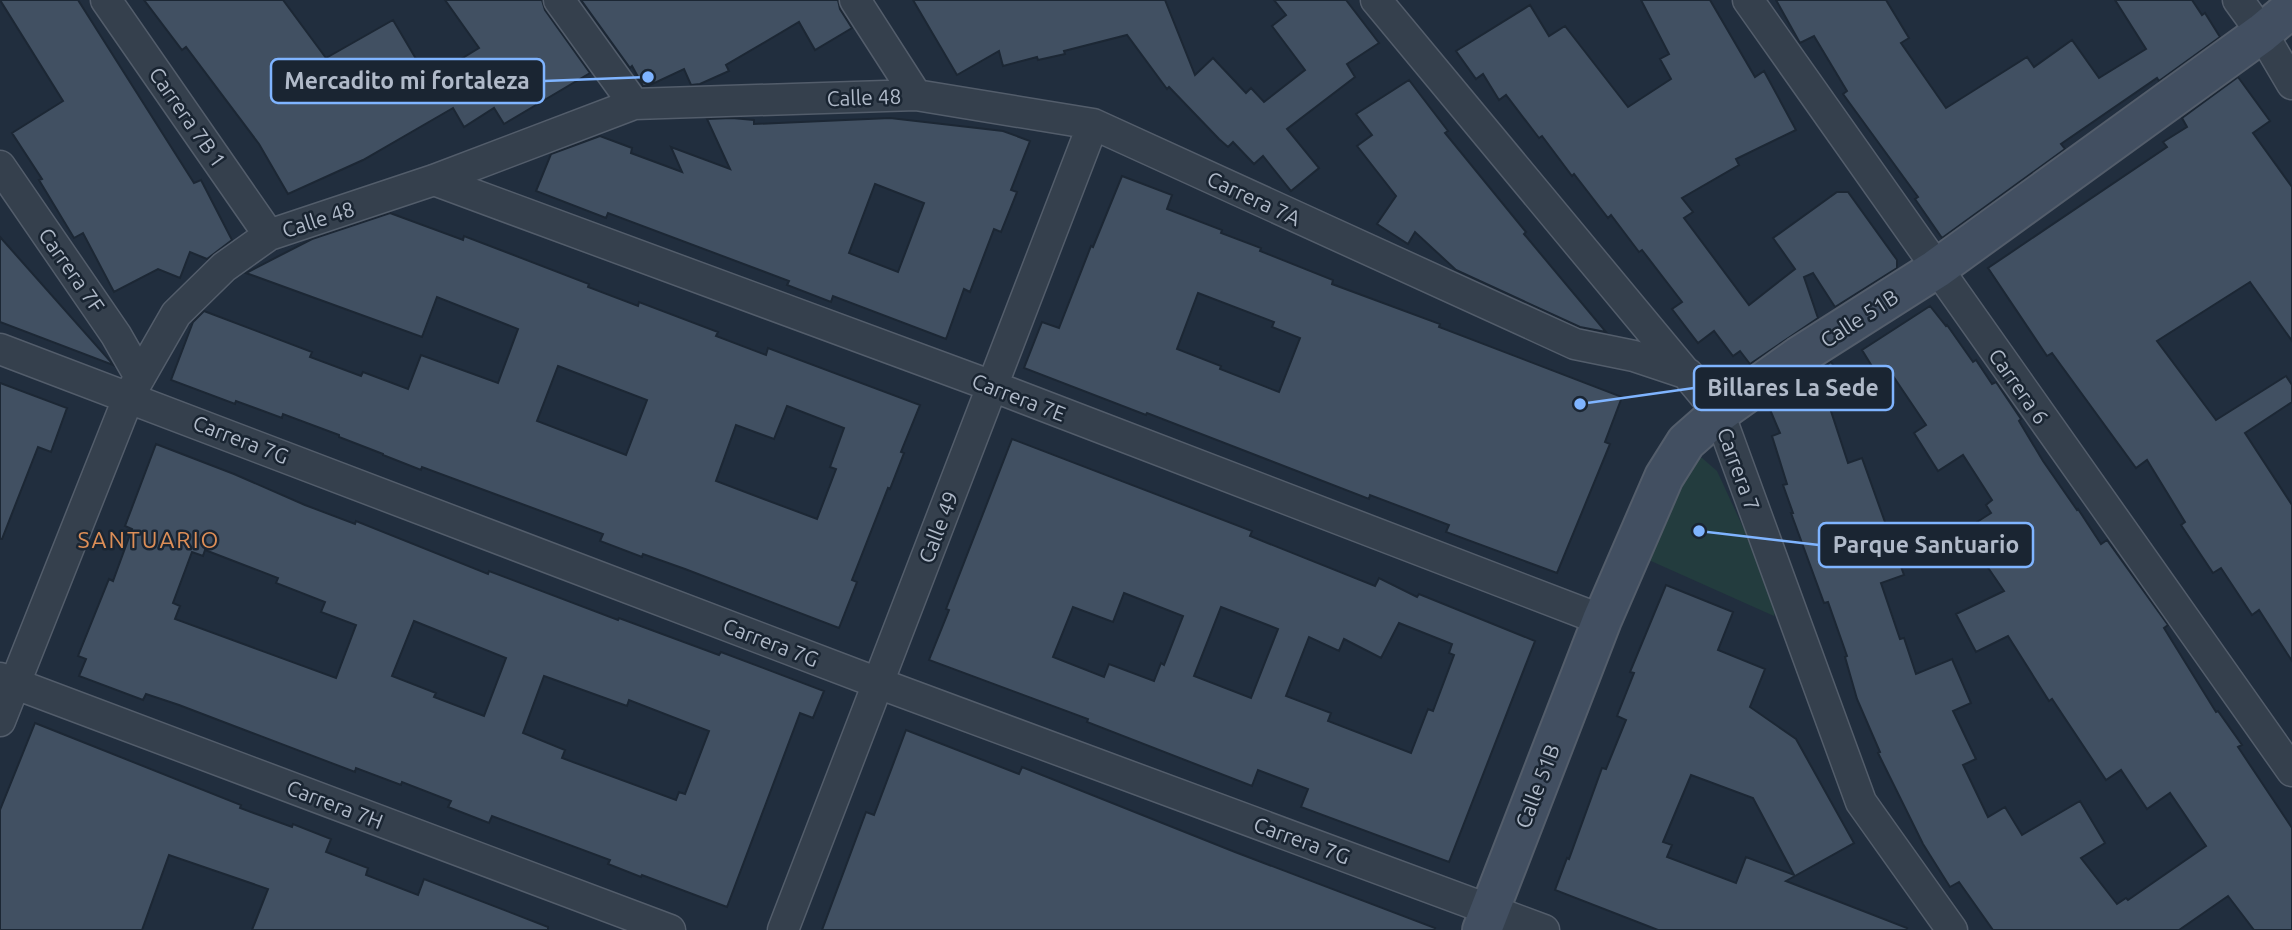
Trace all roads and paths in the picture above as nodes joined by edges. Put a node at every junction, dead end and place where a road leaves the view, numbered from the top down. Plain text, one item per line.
1 (106, 0) edge
2 (559, 0) edge
3 (855, 0) edge
4 (1376, 0) edge
5 (1748, 0) edge
6 (2238, 0) edge
7 (2292, 8) edge
8 (2262, 33) junction
9 (2292, 84) edge
10 (916, 95) junction
11 (634, 104) junction
12 (1093, 124) junction
13 (0, 166) edge
14 (434, 180) junction
15 (269, 235) junction
16 (1936, 268) junction
17 (0, 349) edge
18 (1688, 374) junction
19 (134, 386) junction
20 (992, 386) junction
21 (1719, 413) junction
22 (1602, 620) junction
23 (7, 681) edge
24 (878, 682) junction
25 (0, 721) edge
26 (2292, 771) edge
27 (1485, 920) edge
28 (670, 930) edge
29 (783, 930) edge
30 (1544, 930) edge
31 (1952, 930) edge

1 - 15 street, Carrera 7B 1
2 - 11 street
3 - 10 street
4 - 18 street, Carrera 7
5 - 16 street, Carrera 6
6 - 8 street
7 - 8 street, Calle 51B
8 - 9 street
8 - 16 street, Calle 51B
10 - 11 street, Calle 48
10 - 12 street, Carrera 7A
11 - 14 street, Calle 48
12 - 18 street, Carrera 7A
12 - 20 street, Calle 49
13 - 19 street, Carrera 7F
14 - 15 street, Calle 48
14 - 20 street, Carrera 7E
15 - 19 street, Calle 48
16 - 21 street, Calle 51B
16 - 26 street, Carrera 6
17 - 19 street, Carrera 7G
18 - 21 street, Carrera 7
19 - 23 street, Calle 48
19 - 24 street, Carrera 7G
20 - 22 street, Carrera 7E
20 - 24 street, Calle 49
21 - 22 street, Calle 51B
21 - 31 street, Carrera 7
22 - 27 street, Calle 51B
23 - 25 street, Calle 48
23 - 28 street, Carrera 7H
24 - 27 street, Carrera 7G
24 - 29 street, Calle 49
27 - 30 street, Carrera 7G

